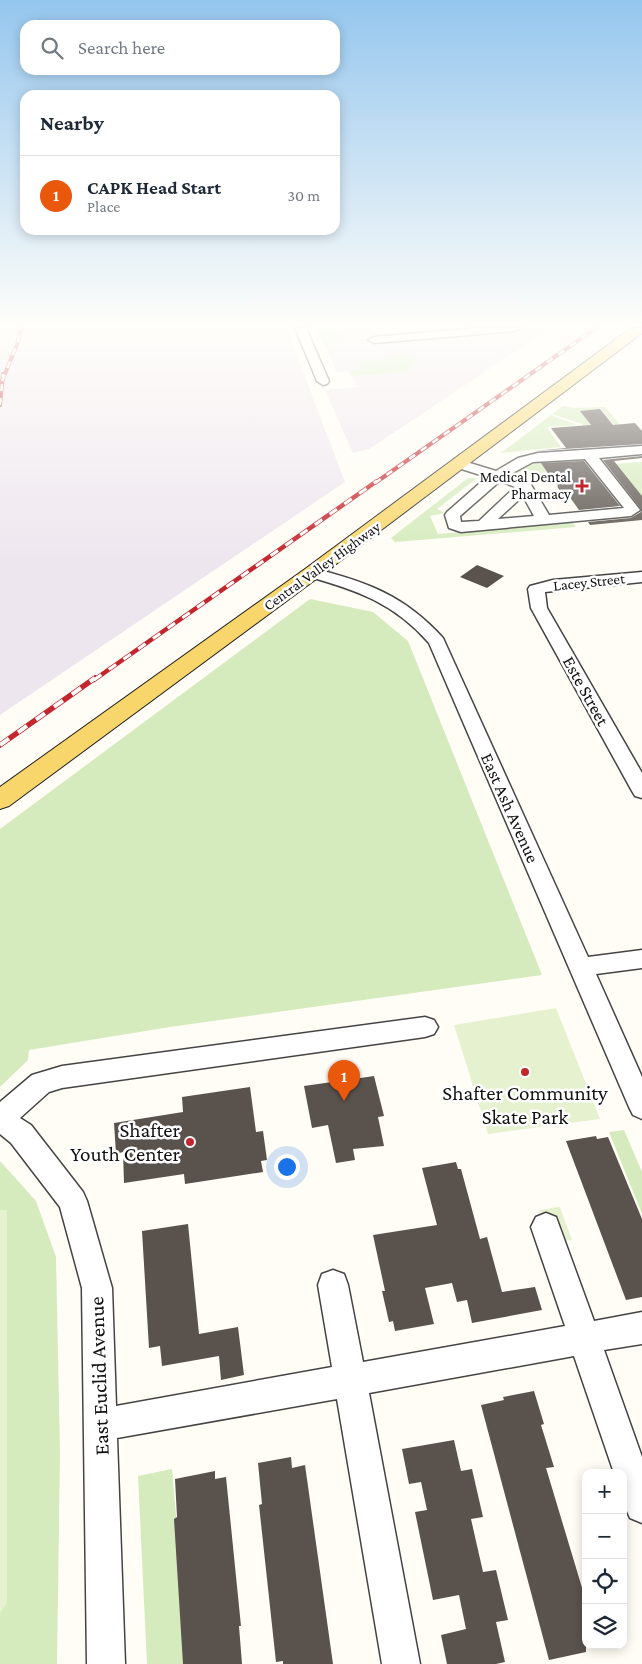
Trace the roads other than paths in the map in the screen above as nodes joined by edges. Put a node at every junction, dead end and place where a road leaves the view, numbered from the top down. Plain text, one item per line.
1 (537, 406) edge
2 (642, 450) edge
3 (588, 455) junction
4 (460, 464) junction
5 (499, 476) junction
6 (525, 486) junction
7 (544, 520) junction
8 (483, 526) junction
9 (312, 574) junction
10 (642, 577) edge
11 (536, 589) joint
12 (642, 791) edge
13 (0, 800) edge
14 (642, 959) edge
15 (580, 967) junction
16 (425, 1027) dead end
17 (642, 1107) edge
18 (0, 1118) edge
19 (546, 1227) dead end
20 (334, 1285) dead end
21 (642, 1328) edge
22 (586, 1338) junction
23 (351, 1379) junction
24 (100, 1425) junction
25 (642, 1506) edge
26 (106, 1664) edge
27 (401, 1664) edge

1 - 4 main road, Central Valley Highway
2 - 3 street
3 - 5 street
3 - 7 street
4 - 5 street
4 - 9 main road, Central Valley Highway
5 - 6 street
5 - 8 street
6 - 7 street
6 - 8 street
7 - 8 street
9 - 13 main road, Central Valley Highway
9 - 15 street, East Ash Avenue
10 - 11 street, Lacey Street
11 - 12 street, Este Street
14 - 15 street
15 - 17 street, East Ash Avenue
16 - 18 street
18 - 24 street, East Euclid Avenue
19 - 22 street
20 - 23 street
21 - 22 street
22 - 23 street
22 - 25 street
23 - 24 street
23 - 27 street
24 - 26 street, East Euclid Avenue

